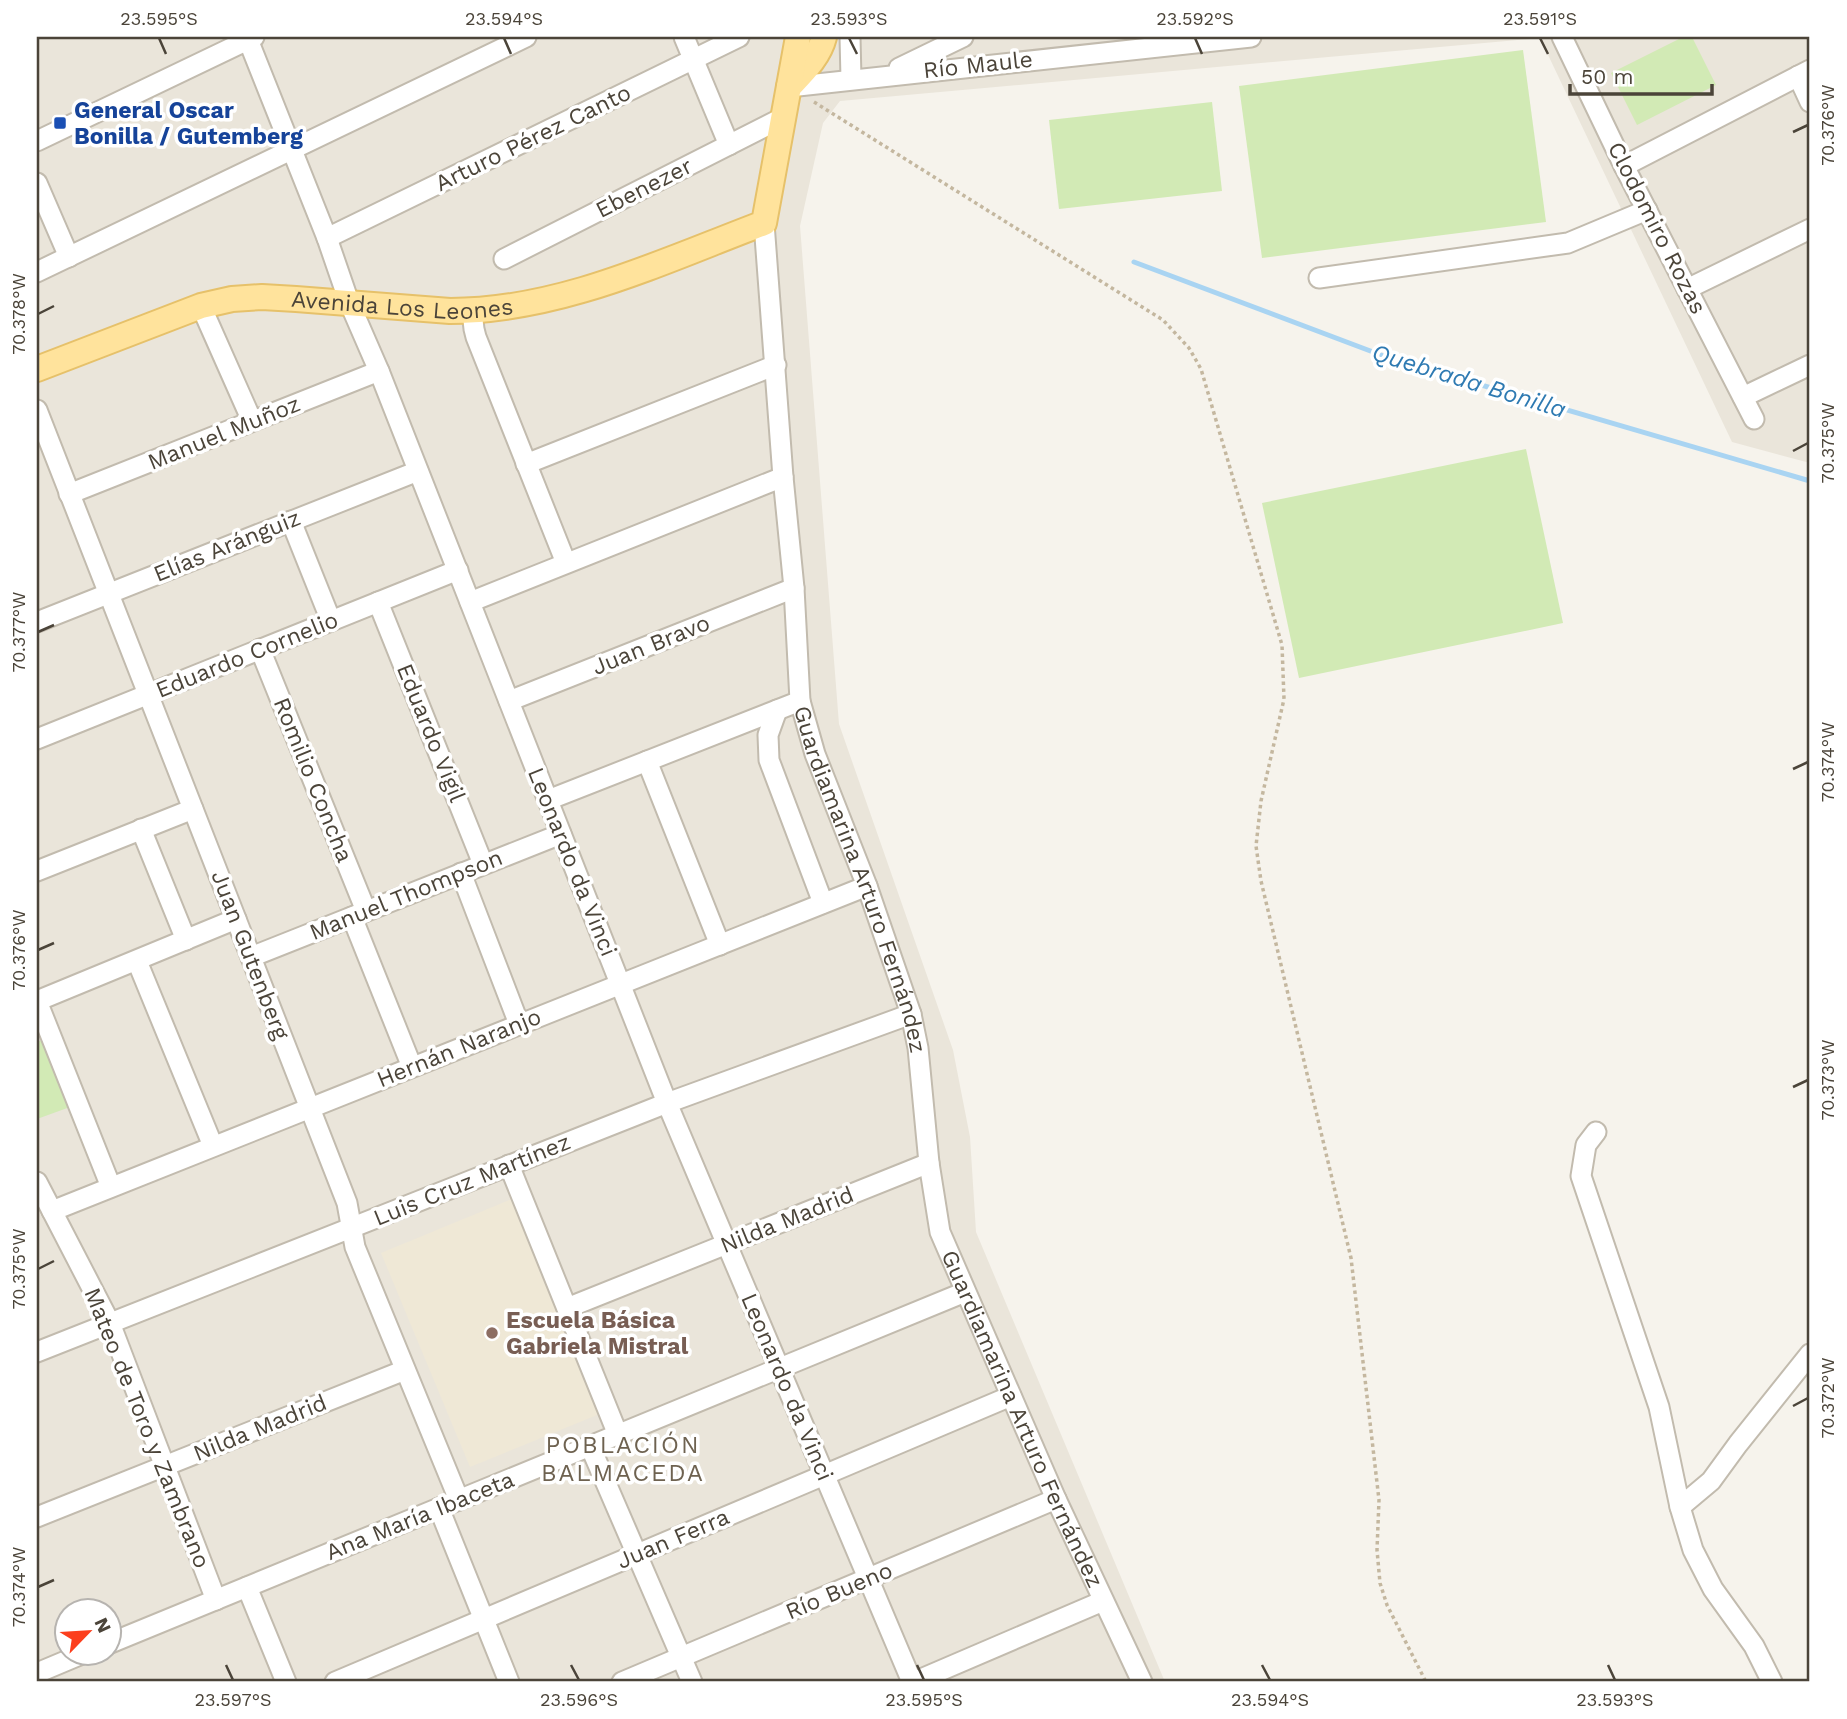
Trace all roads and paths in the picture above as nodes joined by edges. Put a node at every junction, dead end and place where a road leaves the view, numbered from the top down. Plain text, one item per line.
1 (526, 37) edge
2 (684, 37) edge
3 (739, 37) edge
4 (798, 37) edge
5 (824, 37) edge
6 (850, 37) edge
7 (963, 37) edge
8 (1251, 37) edge
9 (1562, 37) edge
10 (250, 38) edge
11 (1222, 38) edge
12 (693, 60) junction
13 (1804, 73) edge
14 (886, 75) junction
15 (851, 79) junction
16 (789, 86) junction
17 (1810, 102) edge
18 (784, 117) junction
19 (37, 141) edge
20 (729, 145) junction
21 (292, 150) junction
22 (1624, 166) junction
23 (37, 183) edge
24 (1647, 210) junction
25 (764, 223) junction
26 (1810, 229) edge
27 (327, 238) junction
28 (69, 257) junction
29 (504, 259) dead end
30 (37, 272) edge
31 (1319, 278) dead end
32 (1687, 289) junction
33 (349, 302) junction
34 (201, 306) junction
35 (472, 311) junction
36 (776, 365) junction
37 (1810, 365) edge
38 (37, 369) edge
39 (379, 371) junction
40 (1743, 397) junction
41 (37, 410) edge
42 (1754, 419) dead end
43 (252, 421) junction
44 (45, 454) edge
45 (526, 464) junction
46 (418, 471) junction
47 (783, 477) junction
48 (69, 494) junction
49 (291, 521) junction
50 (566, 563) junction
51 (458, 570) junction
52 (794, 588) junction
53 (108, 593) junction
54 (378, 602) junction
55 (470, 602) junction
56 (331, 621) junction
57 (37, 622) edge
58 (260, 649) junction
59 (148, 694) junction
60 (509, 701) junction
61 (800, 701) junction
62 (777, 710) junction
63 (37, 739) edge
64 (647, 761) junction
65 (548, 800) junction
66 (193, 809) junction
67 (141, 829) junction
68 (561, 834) junction
69 (483, 864) junction
70 (37, 871) edge
71 (461, 873) junction
72 (867, 886) junction
73 (823, 903) junction
74 (359, 914) junction
75 (236, 919) junction
76 (186, 940) junction
77 (720, 944) junction
78 (251, 957) junction
79 (137, 961) junction
80 (620, 984) junction
81 (37, 1001) edge
82 (911, 1014) junction
83 (519, 1024) junction
84 (412, 1067) junction
85 (667, 1103) junction
86 (310, 1108) junction
87 (1596, 1132) dead end
88 (213, 1146) junction
89 (929, 1163) junction
90 (509, 1165) junction
91 (111, 1187) junction
92 (42, 1197) edge
93 (352, 1227) junction
94 (727, 1244) junction
95 (965, 1292) junction
96 (567, 1308) junction
97 (110, 1323) junction
98 (37, 1352) edge
99 (1810, 1354) edge
100 (780, 1368) junction
101 (405, 1370) junction
102 (1011, 1396) junction
103 (618, 1435) junction
104 (590, 1446) junction
105 (165, 1466) junction
106 (824, 1475) junction
107 (1056, 1499) junction
108 (459, 1500) junction
109 (1680, 1507) junction
110 (439, 1508) junction
111 (37, 1517) edge
112 (637, 1555) junction
113 (868, 1578) junction
114 (247, 1587) junction
115 (216, 1600) junction
116 (1103, 1601) junction
117 (484, 1619) junction
118 (122, 1638) edge
119 (681, 1657) junction
120 (54, 1666) edge
121 (37, 1673) edge
122 (286, 1682) edge
123 (335, 1682) edge
124 (509, 1682) edge
125 (622, 1682) edge
126 (692, 1682) edge
127 (913, 1682) edge
128 (1142, 1682) edge
129 (1426, 1682) edge
130 (1773, 1682) edge

1 - 21 street
2 - 12 street
3 - 12 street, Arturo Pérez Canto
4 - 16 main road, Guardiamarina Arturo Fernández
5 - 16 main road
6 - 15 street
7 - 14 street
8 - 11 street, Río Maule
9 - 22 street, Clodomiro Rozas
10 - 19 street
10 - 21 street, Leonardo da Vinci
11 - 14 street, Río Maule
12 - 20 street
12 - 27 street, Arturo Pérez Canto
13 - 17 street
13 - 22 street
14 - 15 street, Río Maule
15 - 16 street, Río Maule
16 - 18 main road, Guardiamarina Arturo Fernández
16 - 129 path
18 - 20 street, Ebenezer
18 - 25 main road, Guardiamarina Arturo Fernández
20 - 29 street, Ebenezer
21 - 27 street, Leonardo da Vinci
21 - 28 street
22 - 24 street, Clodomiro Rozas
23 - 28 street
24 - 31 street
24 - 32 street, Clodomiro Rozas
25 - 35 main road, Avenida Los Leones
25 - 36 street, Guardiamarina Arturo Fernández
26 - 32 street
27 - 33 street, Leonardo da Vinci
28 - 30 street
32 - 40 street, Clodomiro Rozas
33 - 34 main road, Avenida Los Leones
33 - 35 main road, Avenida Los Leones
33 - 39 street, Leonardo da Vinci
34 - 38 main road, Avenida Los Leones
34 - 43 street
35 - 45 street
36 - 45 street
36 - 47 street, Guardiamarina Arturo Fernández
37 - 40 street
39 - 43 street, Manuel Muñoz
39 - 46 street, Leonardo da Vinci
40 - 42 street, Clodomiro Rozas
41 - 44 street, Juan Gutenberg
43 - 48 street, Manuel Muñoz
44 - 48 street, Juan Gutenberg
45 - 50 street
46 - 49 street, Elías Aránguiz
46 - 51 street, Leonardo da Vinci
47 - 50 street
47 - 52 street, Guardiamarina Arturo Fernández
48 - 53 street, Juan Gutenberg
49 - 53 street, Elías Aránguiz
49 - 56 street
50 - 55 street
51 - 54 street, Eduardo Cornelio
51 - 55 street, Leonardo da Vinci
52 - 60 street, Juan Bravo
52 - 61 street, Guardiamarina Arturo Fernández
53 - 57 street, Elías Aránguiz
53 - 59 street, Juan Gutenberg
54 - 56 street, Eduardo Cornelio
54 - 69 street, Eduardo Vigil
55 - 60 street, Leonardo da Vinci
56 - 58 street, Eduardo Cornelio
58 - 59 street, Eduardo Cornelio
58 - 74 street, Romilio Concha
59 - 63 street, Eduardo Cornelio
59 - 66 street, Juan Gutenberg
60 - 65 street, Leonardo da Vinci
61 - 62 street
61 - 72 street, Guardiamarina Arturo Fernández
62 - 64 street
62 - 73 street, Guardiamarina Arturo Fernández
64 - 65 street
64 - 77 street
65 - 68 street, Leonardo da Vinci
66 - 67 street
66 - 75 street, Juan Gutenberg
67 - 70 street
67 - 76 street
68 - 69 street, Manuel Thompson
68 - 80 street, Leonardo da Vinci
69 - 71 street, Manuel Thompson
71 - 74 street, Manuel Thompson
71 - 83 street
72 - 73 street, Hernán Naranjo
72 - 82 street, Guardiamarina Arturo Fernández
73 - 77 street, Hernán Naranjo
74 - 78 street, Manuel Thompson
74 - 84 street, Romilio Concha
75 - 76 street
75 - 78 street, Juan Gutenberg
76 - 79 street
77 - 80 street, Hernán Naranjo
78 - 86 street, Juan Gutenberg
79 - 81 street
79 - 88 street
80 - 83 street, Hernán Naranjo
80 - 85 street, Leonardo da Vinci
81 - 91 street
82 - 85 street, Luis Cruz Martínez
82 - 89 street, Guardiamarina Arturo Fernández
83 - 84 street, Hernán Naranjo
84 - 86 street, Hernán Naranjo
85 - 90 street, Luis Cruz Martínez
85 - 94 street, Leonardo da Vinci
86 - 88 street, Hernán Naranjo
86 - 93 street, Juan Gutenberg
87 - 109 street
88 - 91 street, Hernán Naranjo
89 - 94 street, Nilda Madrid
89 - 95 street, Guardiamarina Arturo Fernández
90 - 93 street, Luis Cruz Martínez
90 - 96 street
91 - 92 street, Hernán Naranjo
92 - 97 street, Mateo de Toro y Zambrano
93 - 97 street, Luis Cruz Martínez
93 - 101 street, Juan Gutenberg
94 - 96 street, Nilda Madrid
94 - 100 street, Leonardo da Vinci
95 - 100 street, Ana María Ibaceta
95 - 102 street, Guardiamarina Arturo Fernández
96 - 103 street
97 - 98 street, Luis Cruz Martínez
97 - 105 street, Mateo de Toro y Zambrano
99 - 109 street
100 - 103 street, Ana María Ibaceta
100 - 106 street, Leonardo da Vinci
101 - 105 street, Nilda Madrid
101 - 108 street, Juan Gutenberg
102 - 106 street, Juan Ferra
102 - 107 street, Guardiamarina Arturo Fernández
103 - 104 street, Ana María Ibaceta
104 - 108 street, Ana María Ibaceta
104 - 112 street
105 - 111 street, Nilda Madrid
105 - 115 street, Mateo de Toro y Zambrano
106 - 112 street, Juan Ferra
106 - 113 street, Leonardo da Vinci
107 - 113 street, Río Bueno
107 - 116 street, Guardiamarina Arturo Fernández
108 - 110 street, Ana María Ibaceta
109 - 130 street
110 - 114 street, Ana María Ibaceta
110 - 117 street
112 - 117 street, Juan Ferra
112 - 119 street
113 - 119 street, Río Bueno
113 - 127 street, Leonardo da Vinci
114 - 115 street, Ana María Ibaceta
114 - 122 street
115 - 118 street, Ana María Ibaceta
116 - 127 street
116 - 128 street, Guardiamarina Arturo Fernández
117 - 123 street, Juan Ferra
117 - 124 street
119 - 125 street, Río Bueno
119 - 126 street
120 - 121 street

